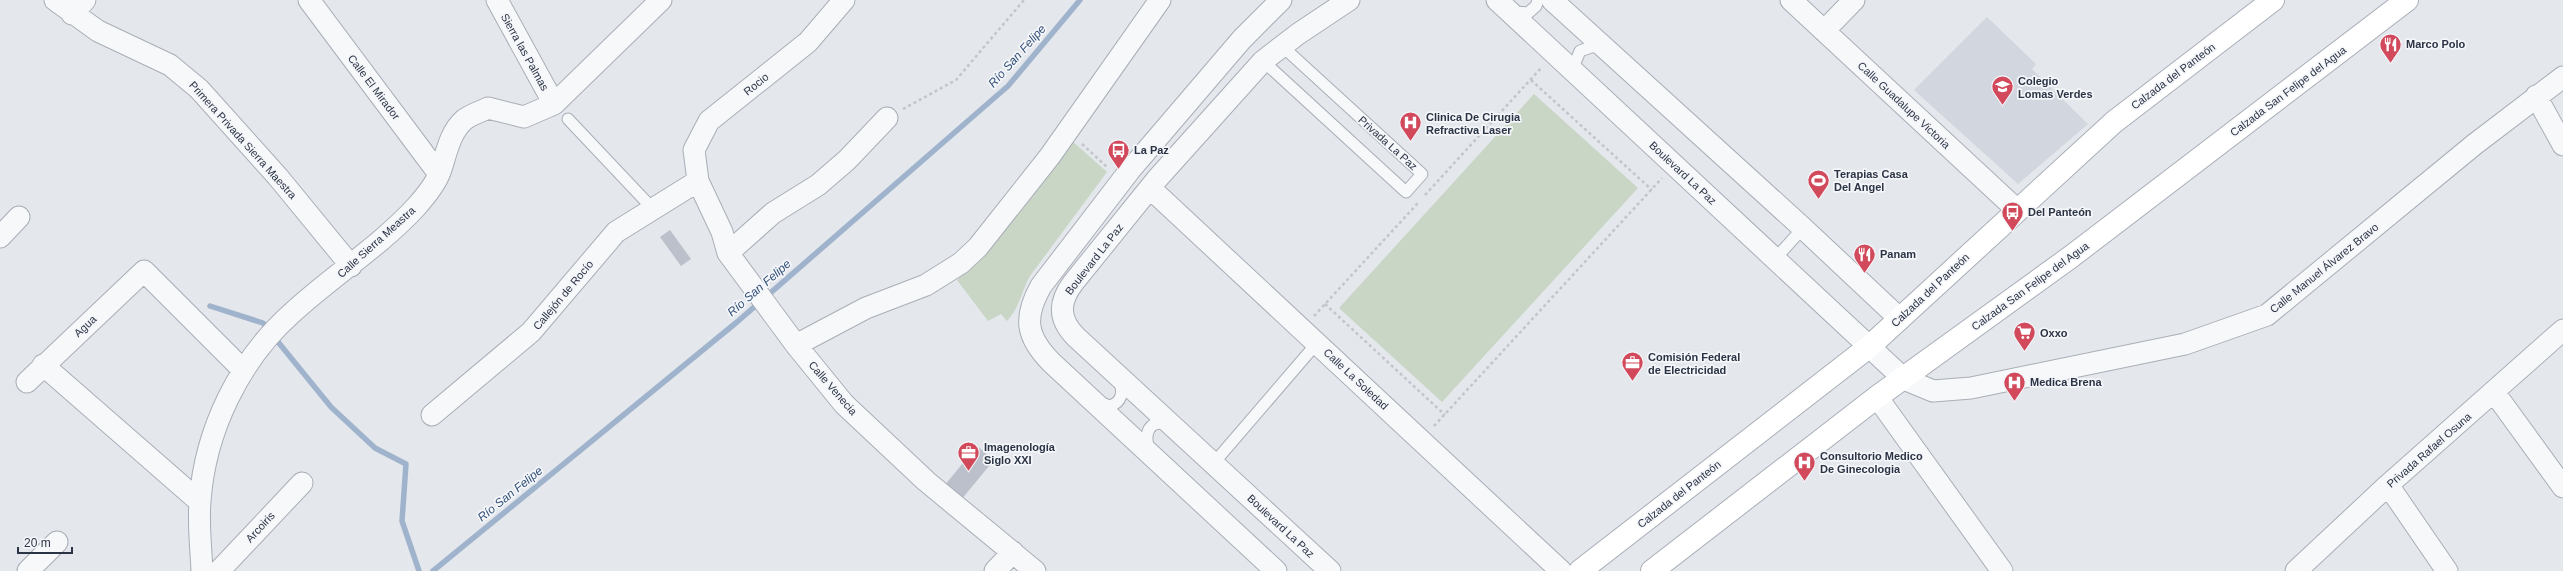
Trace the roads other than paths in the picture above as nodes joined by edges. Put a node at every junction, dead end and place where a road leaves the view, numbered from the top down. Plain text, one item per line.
1 (55, 0) edge
2 (309, 0) edge
3 (497, 0) edge
4 (661, 0) edge
5 (844, 0) edge
6 (1160, 0) edge
7 (1281, 0) edge
8 (1349, 0) edge
9 (1538, 0) edge
10 (1552, 0) edge
11 (1791, 0) edge
12 (1854, 0) edge
13 (2273, 0) edge
14 (2407, 0) edge
15 (1503, 6) edge
16 (79, 7) edge
17 (1824, 31) junction
18 (1282, 46) junction
19 (1602, 47) junction
20 (1264, 61) junction
21 (1576, 74) junction
22 (2563, 77) edge
23 (2536, 96) junction
24 (554, 104) junction
25 (887, 118) road end
26 (568, 119) dead end
27 (2563, 145) edge
28 (439, 174) junction
29 (698, 181) junction
30 (1150, 188) junction
31 (2016, 209) junction
32 (653, 210) junction
33 (19, 217) dead end
34 (1804, 228) junction
35 (0, 237) edge
36 (728, 253) junction
37 (1776, 258) junction
38 (351, 266) junction
39 (1900, 319) junction
40 (2563, 330) edge
41 (1309, 336) junction
42 (796, 345) junction
43 (1870, 346) junction
44 (43, 365) junction
45 (243, 370) junction
46 (1117, 375) junction
47 (1904, 379) junction
48 (27, 382) dead end
49 (2494, 392) junction
50 (1877, 396) junction
51 (1092, 400) junction
52 (432, 415) dead end
53 (1173, 426) junction
54 (1150, 454) junction
55 (1213, 464) junction
56 (302, 483) dead end
57 (2388, 485) junction
58 (2563, 487) edge
59 (200, 502) junction
60 (57, 542) dead end
61 (1013, 552) junction
62 (2301, 569) edge
63 (28, 571) edge
64 (202, 571) edge
65 (219, 571) edge
66 (995, 571) edge
67 (1036, 571) edge
68 (1276, 571) edge
69 (1330, 571) edge
70 (1561, 571) edge
71 (1580, 571) edge
72 (1652, 571) edge
73 (2002, 571) edge
74 (2446, 571) edge

1 - 16 street, Primera Privada Sierra Maestra
2 - 28 street, Calle El Mirador
3 - 24 street, Sierra las Palmas
4 - 24 street, Calle Sierra Meastra
5 - 29 street, Rocio
6 - 42 street
7 - 51 street
8 - 18 street, Boulevard La Paz
9 - 15 lane
10 - 19 street
11 - 17 street, Calle Guadalupe Victoria
12 - 17 street
13 - 31 main road, Calzada del Panteón
14 - 47 main road, Calzada San Felipe del Agua
15 - 21 street, Boulevard La Paz
16 - 38 street, Primera Privada Sierra Maestra
17 - 31 street, Calle Guadalupe Victoria
18 - 20 street, Boulevard La Paz
18 - 20 lane, Privada La Paz
19 - 21 lane
19 - 34 street
20 - 30 street, Boulevard La Paz
21 - 37 street, Boulevard La Paz
22 - 23 street, Calle Manuel Álvarez Bravo
23 - 27 street
23 - 47 street, Calle Manuel Álvarez Bravo
24 - 28 street, Calle Sierra Meastra
25 - 36 street
26 - 32 lane
28 - 38 street, Calle Sierra Meastra
29 - 32 street, Callejón de Rocío
29 - 36 street, Calle Venecia
30 - 41 street, Calle La Soledad
30 - 46 street, Boulevard La Paz
31 - 39 main road, Calzada del Panteón
32 - 52 street, Callejón de Rocío
33 - 35 street
34 - 37 lane
34 - 39 street
36 - 42 street, Calle Venecia
37 - 43 street, Boulevard La Paz
38 - 45 street, Calle Sierra Meastra
39 - 43 main road, Calzada del Panteón
40 - 49 street, Privada Rafael Osuna
41 - 55 lane
41 - 70 street, Calle La Soledad
42 - 61 street, Calle Venecia
43 - 47 street, Calle Manuel Álvarez Bravo
43 - 71 main road, Calzada del Panteón
44 - 45 street, Agua
44 - 48 street, Agua
44 - 59 street
45 - 59 street, Calle Sierra Meastra
46 - 51 lane
46 - 53 street, Boulevard La Paz
47 - 50 main road, Calzada San Felipe del Agua
49 - 57 street, Privada Rafael Osuna
49 - 58 street
50 - 72 main road, Calzada San Felipe del Agua
50 - 73 street
51 - 54 street
53 - 54 lane
53 - 55 street, Boulevard La Paz
54 - 68 street
55 - 69 street, Boulevard La Paz
56 - 65 street, Arcoiris
57 - 62 street, Privada Rafael Osuna
57 - 74 street
59 - 64 street, Calle Sierra Meastra
60 - 63 street
61 - 66 street
61 - 67 street, Calle Venecia

